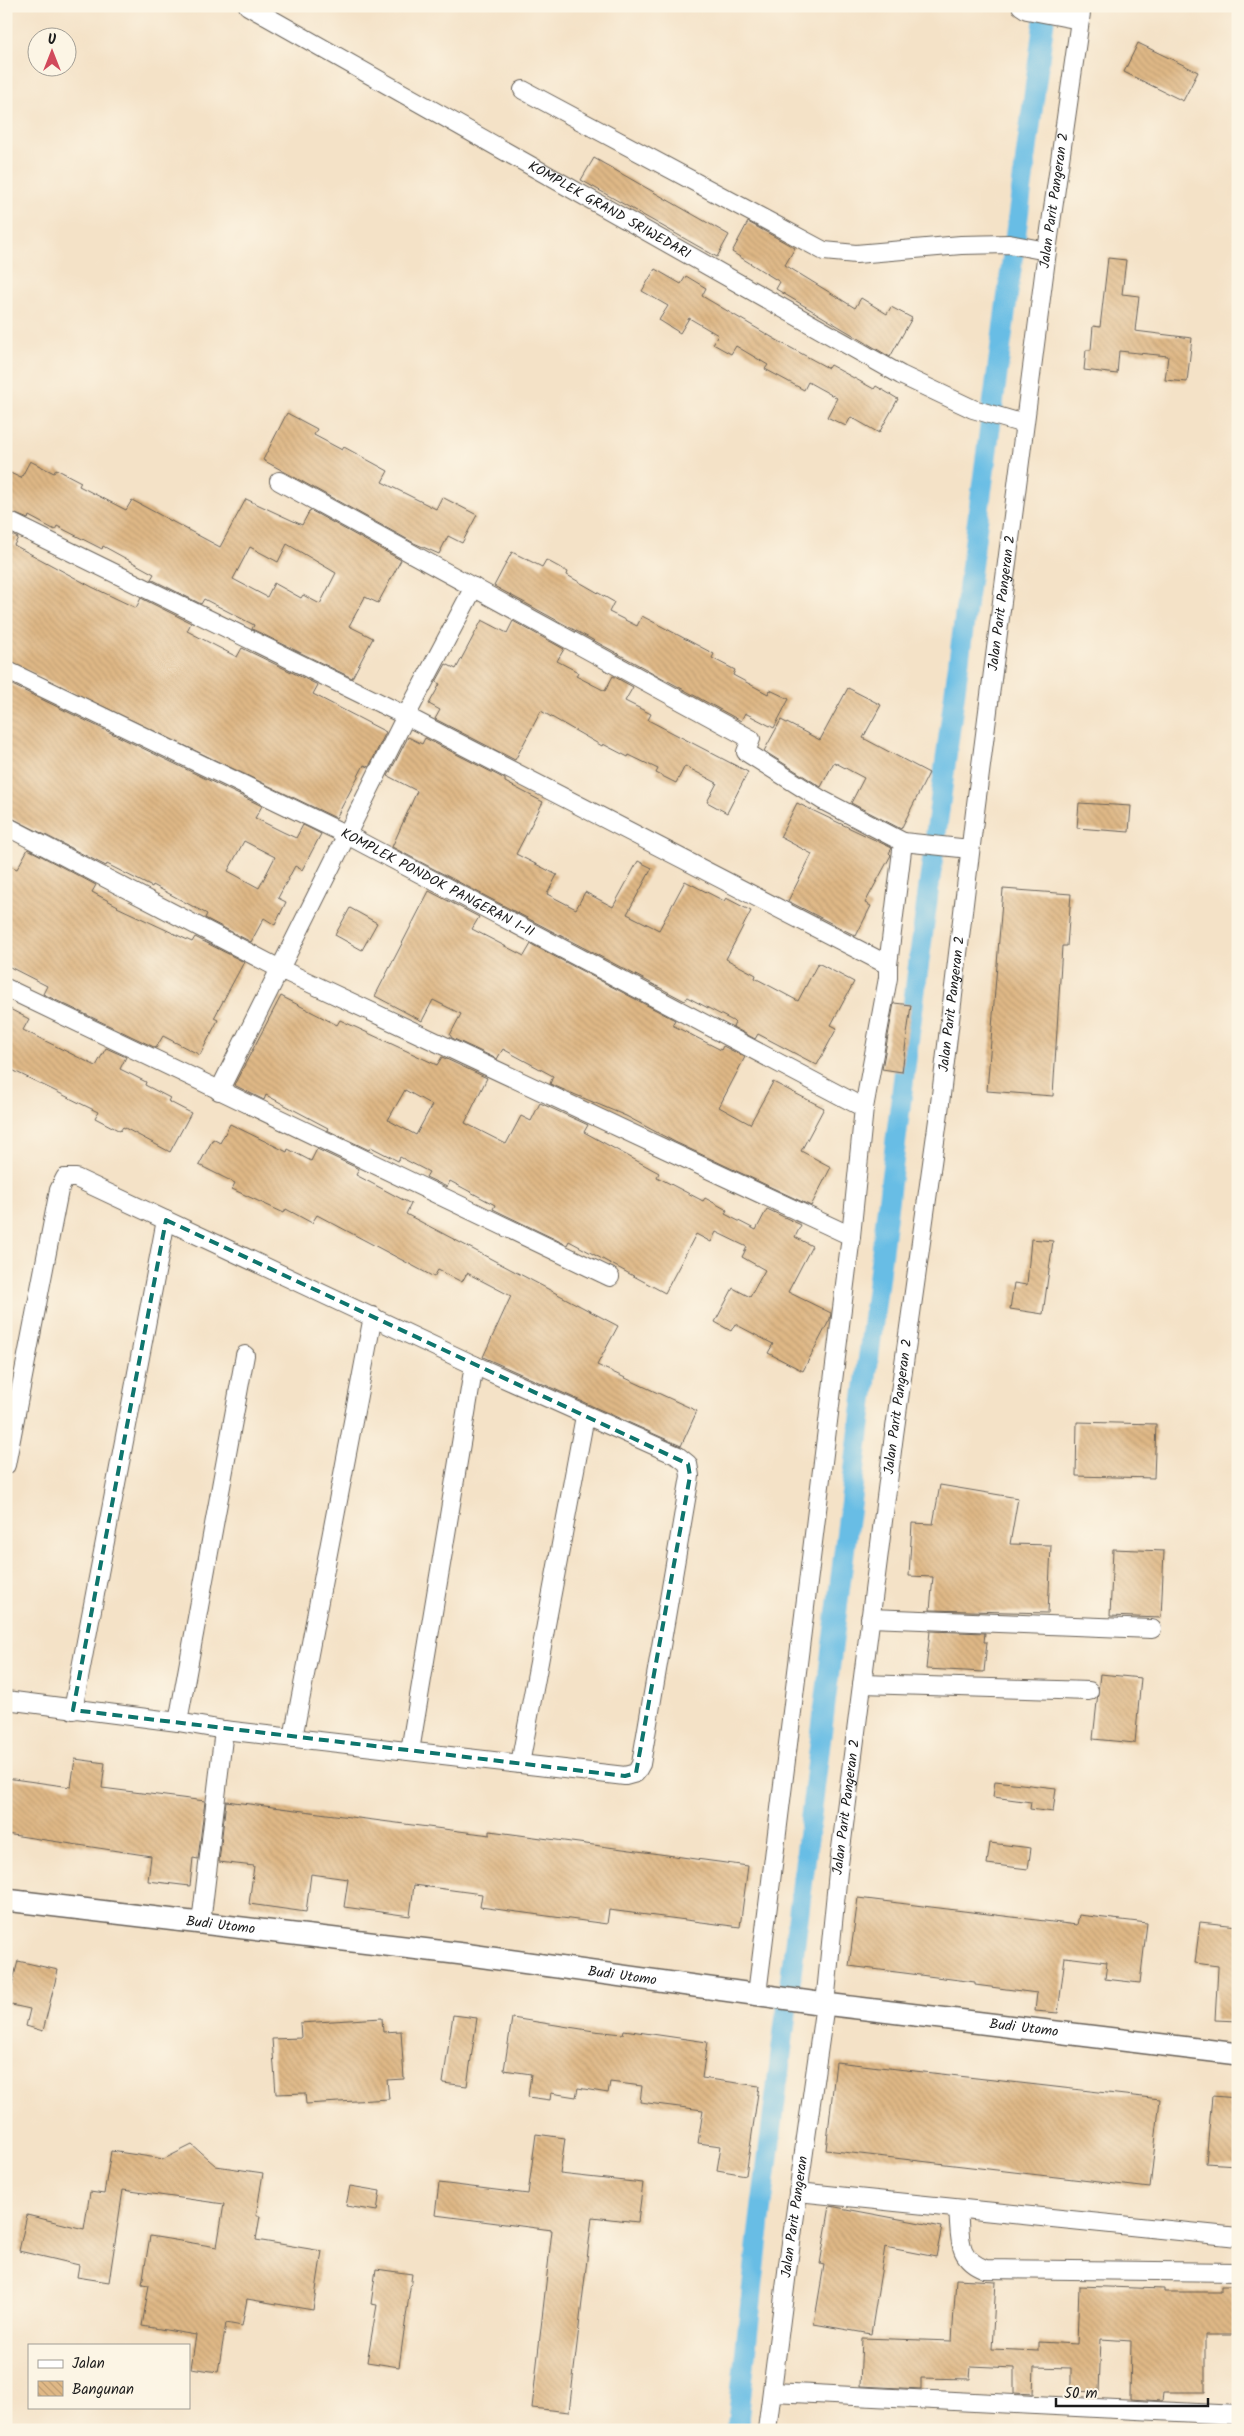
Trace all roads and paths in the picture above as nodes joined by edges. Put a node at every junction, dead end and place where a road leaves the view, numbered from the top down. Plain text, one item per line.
1 (248, 6) edge
2 (1024, 8) edge
3 (1075, 15) edge
4 (523, 90) dead end
5 (1039, 250) junction
6 (1024, 424) junction
7 (279, 481) dead end
8 (6, 520) edge
9 (474, 587) junction
10 (6, 670) edge
11 (406, 716) junction
12 (6, 826) edge
13 (347, 835) junction
14 (909, 842) junction
15 (965, 848) junction
16 (888, 965) junction
17 (280, 968) junction
18 (6, 988) edge
19 (219, 1091) junction
20 (864, 1108) junction
21 (166, 1220) junction
22 (851, 1236) junction
23 (610, 1277) dead end
24 (373, 1316) junction
25 (245, 1355) dead end
26 (474, 1365) junction
27 (584, 1416) junction
28 (6, 1465) edge
29 (870, 1618) junction
30 (1152, 1628) dead end
31 (862, 1684) junction
32 (1089, 1691) dead end
33 (6, 1700) edge
34 (73, 1710) junction
35 (178, 1722) junction
36 (224, 1730) junction
37 (292, 1738) junction
38 (410, 1751) junction
39 (520, 1764) junction
40 (6, 1900) edge
41 (201, 1923) junction
42 (766, 1995) junction
43 (818, 2003) junction
44 (1238, 2054) edge
45 (798, 2192) junction
46 (958, 2209) junction
47 (1238, 2237) edge
48 (1238, 2272) edge
49 (773, 2392) junction
50 (1238, 2415) edge
51 (768, 2430) edge

1 - 6 street, KOMPLEK GRAND SRIWEDARI
2 - 3 street
3 - 5 street, Jalan Parit Pangeran 2
4 - 5 street
5 - 6 street, Jalan Parit Pangeran 2
6 - 15 street, Jalan Parit Pangeran 2
7 - 9 street
8 - 11 street
9 - 11 street
9 - 14 street
10 - 13 street, KOMPLEK PONDOK PANGERAN I-II
11 - 13 street
11 - 16 street
12 - 17 street
13 - 17 street
13 - 20 street, KOMPLEK PONDOK PANGERAN I-II
14 - 15 street
14 - 16 street
15 - 29 street, Jalan Parit Pangeran 2
16 - 20 street
17 - 19 street
17 - 22 street
18 - 19 street
19 - 23 street
20 - 22 street
21 - 24 street
21 - 28 street
21 - 34 street
22 - 42 street
24 - 26 street
24 - 37 street
25 - 35 street
26 - 27 street
26 - 38 street
27 - 39 street
27 - 39 street
29 - 30 street
29 - 31 street, Jalan Parit Pangeran 2
31 - 32 street
31 - 43 street, Jalan Parit Pangeran 2
33 - 34 street
34 - 35 street
35 - 36 street
36 - 37 street
36 - 41 street
37 - 38 street
38 - 39 street
40 - 41 street, Budi Utomo
41 - 42 street, Budi Utomo
42 - 43 street, Budi Utomo
43 - 44 street, Budi Utomo
43 - 45 street, Jalan Parit Pangeran
45 - 46 street
45 - 49 street, Jalan Parit Pangeran
46 - 47 street
46 - 48 street
49 - 50 street
49 - 51 street, Jalan Parit Pangeran

